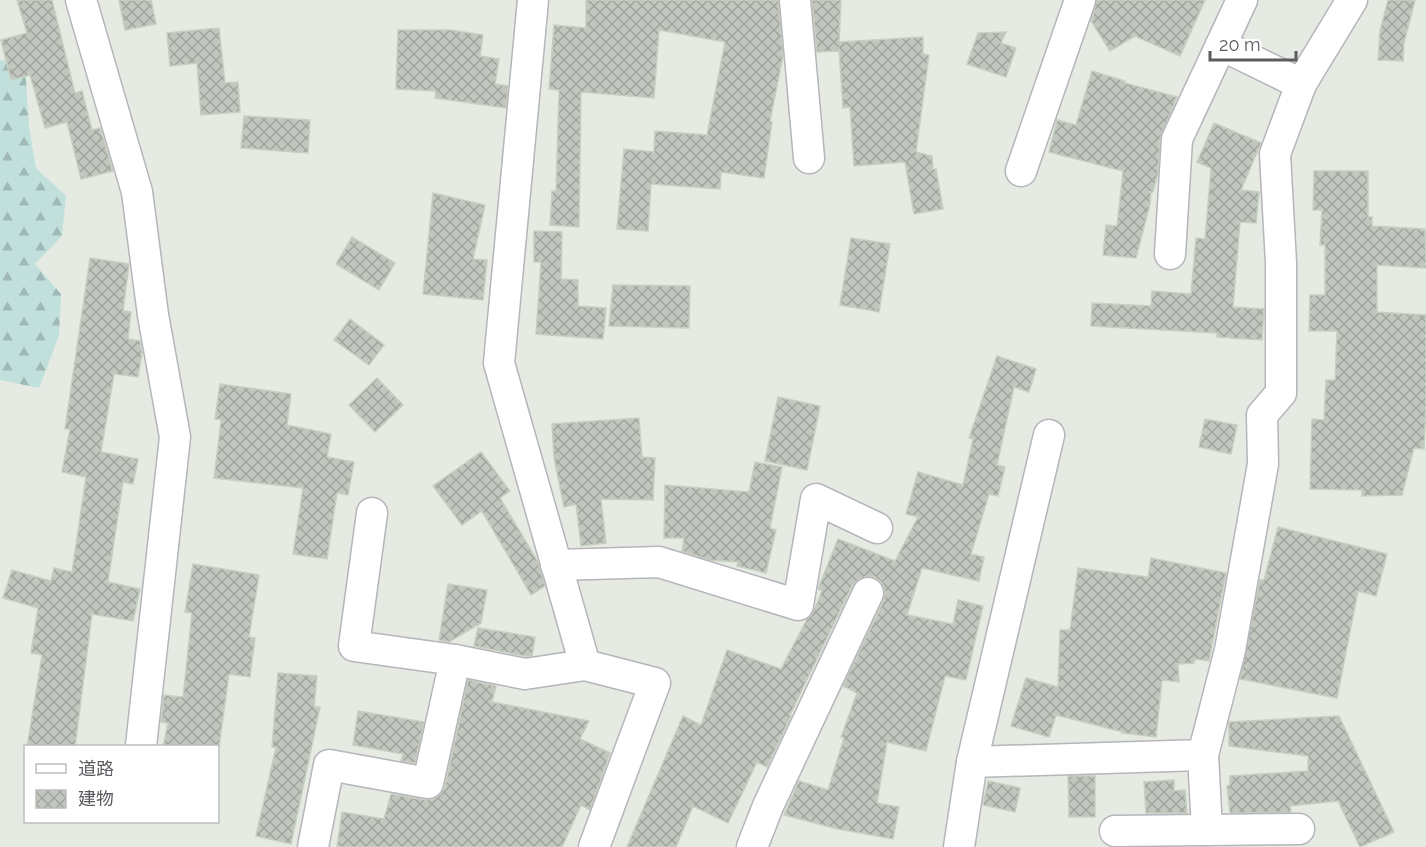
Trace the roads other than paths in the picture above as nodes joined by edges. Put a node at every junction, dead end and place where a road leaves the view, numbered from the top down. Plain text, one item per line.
1 (81, 0) edge
2 (533, 0) edge
3 (795, 0) edge
4 (1080, 0) edge
5 (1242, 0) edge
6 (1352, 0) edge
7 (1221, 45) junction
8 (1301, 84) junction
9 (809, 158) dead end
10 (1021, 171) dead end
11 (1170, 254) dead end
12 (1049, 435) dead end
13 (372, 513) dead end
14 (877, 528) dead end
15 (556, 565) junction
16 (868, 593) dead end
17 (455, 660) junction
18 (585, 665) junction
19 (141, 745) edge
20 (1203, 755) junction
21 (972, 762) junction
22 (1299, 829) dead end
23 (1207, 830) junction
24 (1115, 831) dead end
25 (312, 847) edge
26 (594, 847) edge
27 (752, 847) edge
28 (959, 847) edge

1 - 19 street
2 - 15 street
3 - 9 street
4 - 10 street
5 - 7 street
6 - 8 street
7 - 8 street
7 - 11 street
8 - 20 street
12 - 21 street
13 - 17 street
14 - 15 street
15 - 18 street
16 - 27 street
17 - 18 street
17 - 25 street
18 - 26 street
20 - 21 street
20 - 23 street
21 - 28 street
22 - 23 street
23 - 24 street

